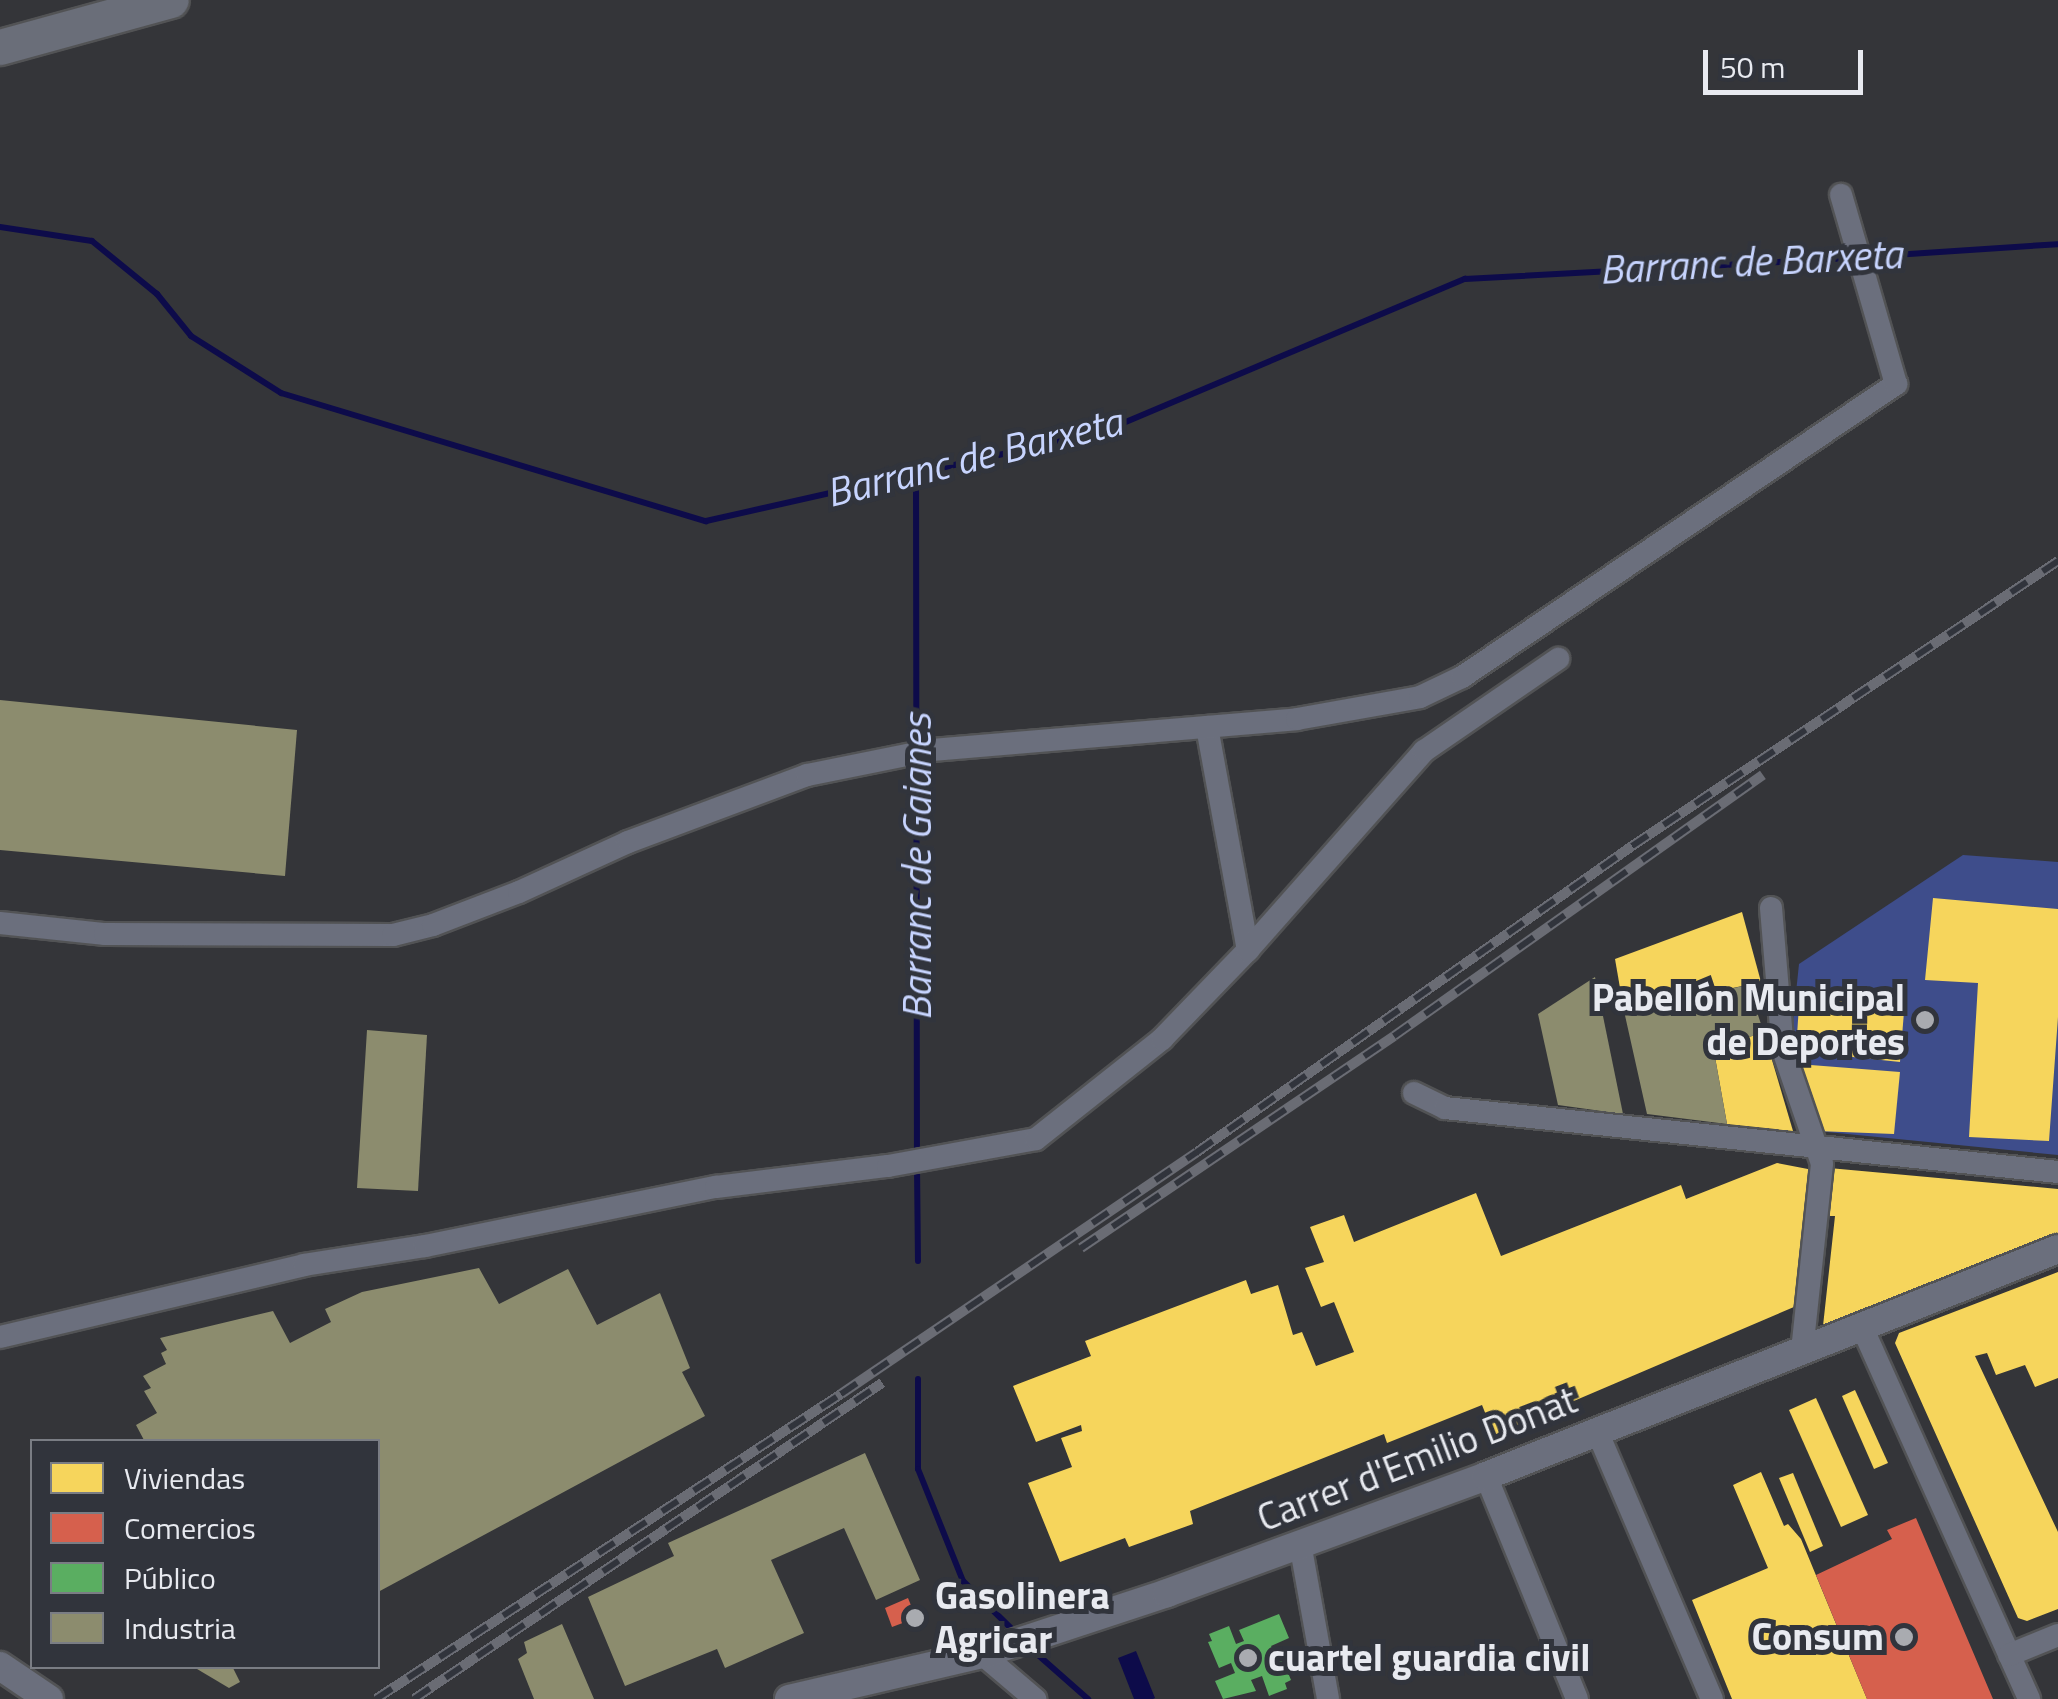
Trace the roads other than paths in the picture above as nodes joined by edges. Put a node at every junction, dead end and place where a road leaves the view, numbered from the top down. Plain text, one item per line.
1 (171, 0) edge
2 (0, 47) edge
3 (1841, 195) dead end
4 (1558, 660) dead end
5 (1207, 728) junction
6 (1771, 908) dead end
7 (0, 923) edge
8 (1248, 950) junction
9 (1414, 1094) dead end
10 (1815, 1147) junction
11 (2058, 1172) edge
12 (2058, 1249) edge
13 (1862, 1327) junction
14 (0, 1337) edge
15 (1802, 1351) junction
16 (1597, 1431) junction
17 (1486, 1476) junction
18 (1300, 1542) junction
19 (2058, 1636) edge
20 (982, 1654) junction
21 (2009, 1655) junction
22 (0, 1666) edge
23 (49, 1699) edge
24 (789, 1699) edge
25 (1034, 1699) edge
26 (1328, 1699) edge
27 (1578, 1699) edge
28 (1712, 1699) edge
29 (2029, 1699) edge

1 - 2 main road
3 - 5 street
4 - 8 street
5 - 7 street
5 - 8 street
6 - 10 street
8 - 14 street
9 - 10 street
10 - 11 street
10 - 15 street
12 - 13 street, Carrer d'Emilio Donat
13 - 15 street, Carrer d'Emilio Donat
13 - 21 street
15 - 16 street, Carrer d'Emilio Donat
16 - 17 street, Carrer d'Emilio Donat
16 - 28 street
17 - 18 street, Carrer d'Emilio Donat
17 - 27 street
18 - 20 street, Carrer d'Emilio Donat
18 - 26 street
19 - 21 street
20 - 24 street, Carrer d'Emilio Donat
20 - 25 street
21 - 29 street
22 - 23 street

